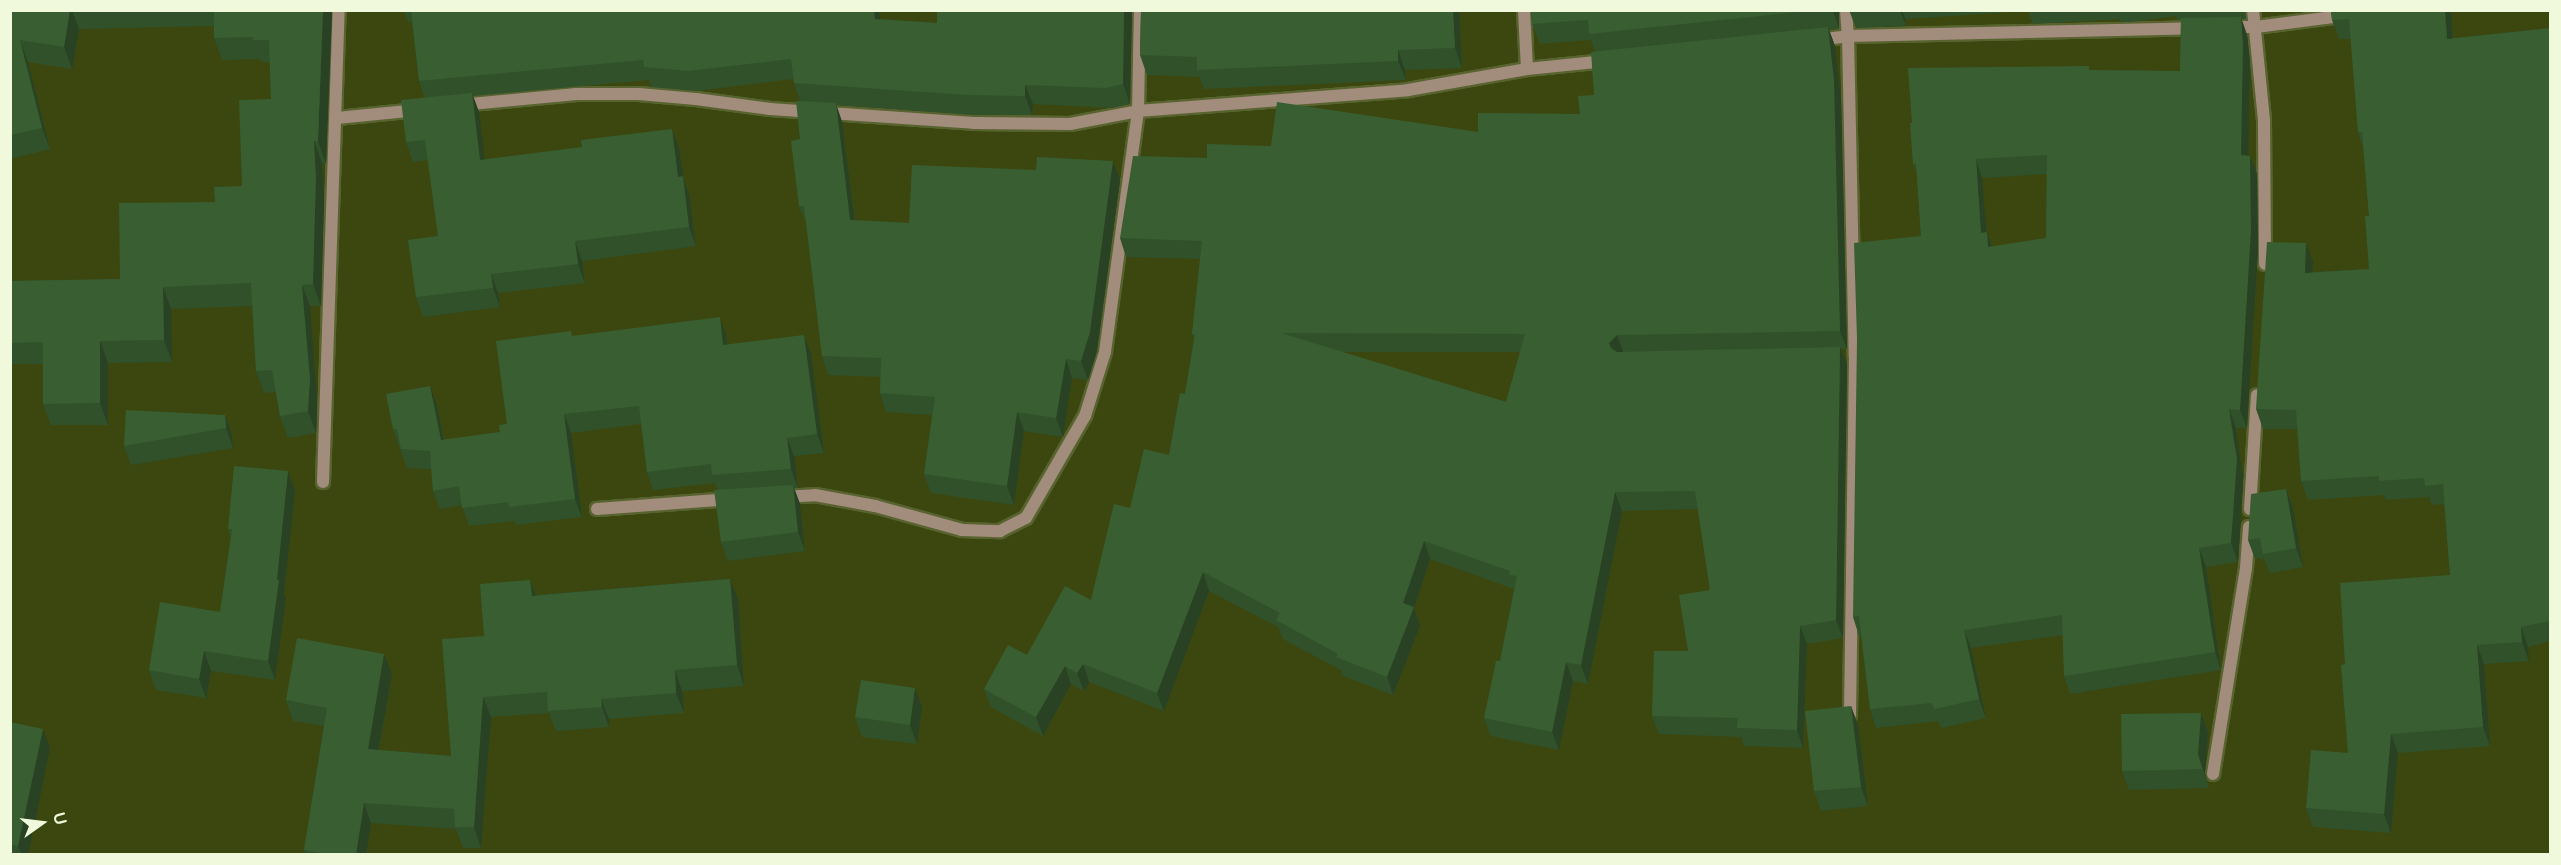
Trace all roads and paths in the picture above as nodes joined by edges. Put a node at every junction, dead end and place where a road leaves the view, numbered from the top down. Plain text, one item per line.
1 (339, 10) edge
2 (1140, 10) edge
3 (1524, 10) edge
4 (1846, 10) edge
5 (2253, 10) edge
6 (2359, 13) edge
7 (2256, 27) junction
8 (1848, 36) junction
9 (1800, 41) edge
10 (1622, 59) edge
11 (1527, 69) junction
12 (451, 106) edge
13 (428, 109) edge
14 (1138, 111) junction
15 (336, 118) junction
16 (2265, 273) edge
17 (2258, 379) edge
18 (323, 482) dead end
19 (771, 497) edge
20 (749, 498) edge
21 (597, 509) dead end
22 (1851, 716) edge
23 (2214, 774) dead end

1 - 15 street
2 - 14 street
3 - 11 street
4 - 8 street
5 - 7 street
6 - 7 street
7 - 8 street
7 - 16 street
8 - 9 street
8 - 22 street
10 - 11 street
11 - 14 street
12 - 14 street
13 - 15 street
14 - 19 street
15 - 18 street
17 - 23 street
20 - 21 street

